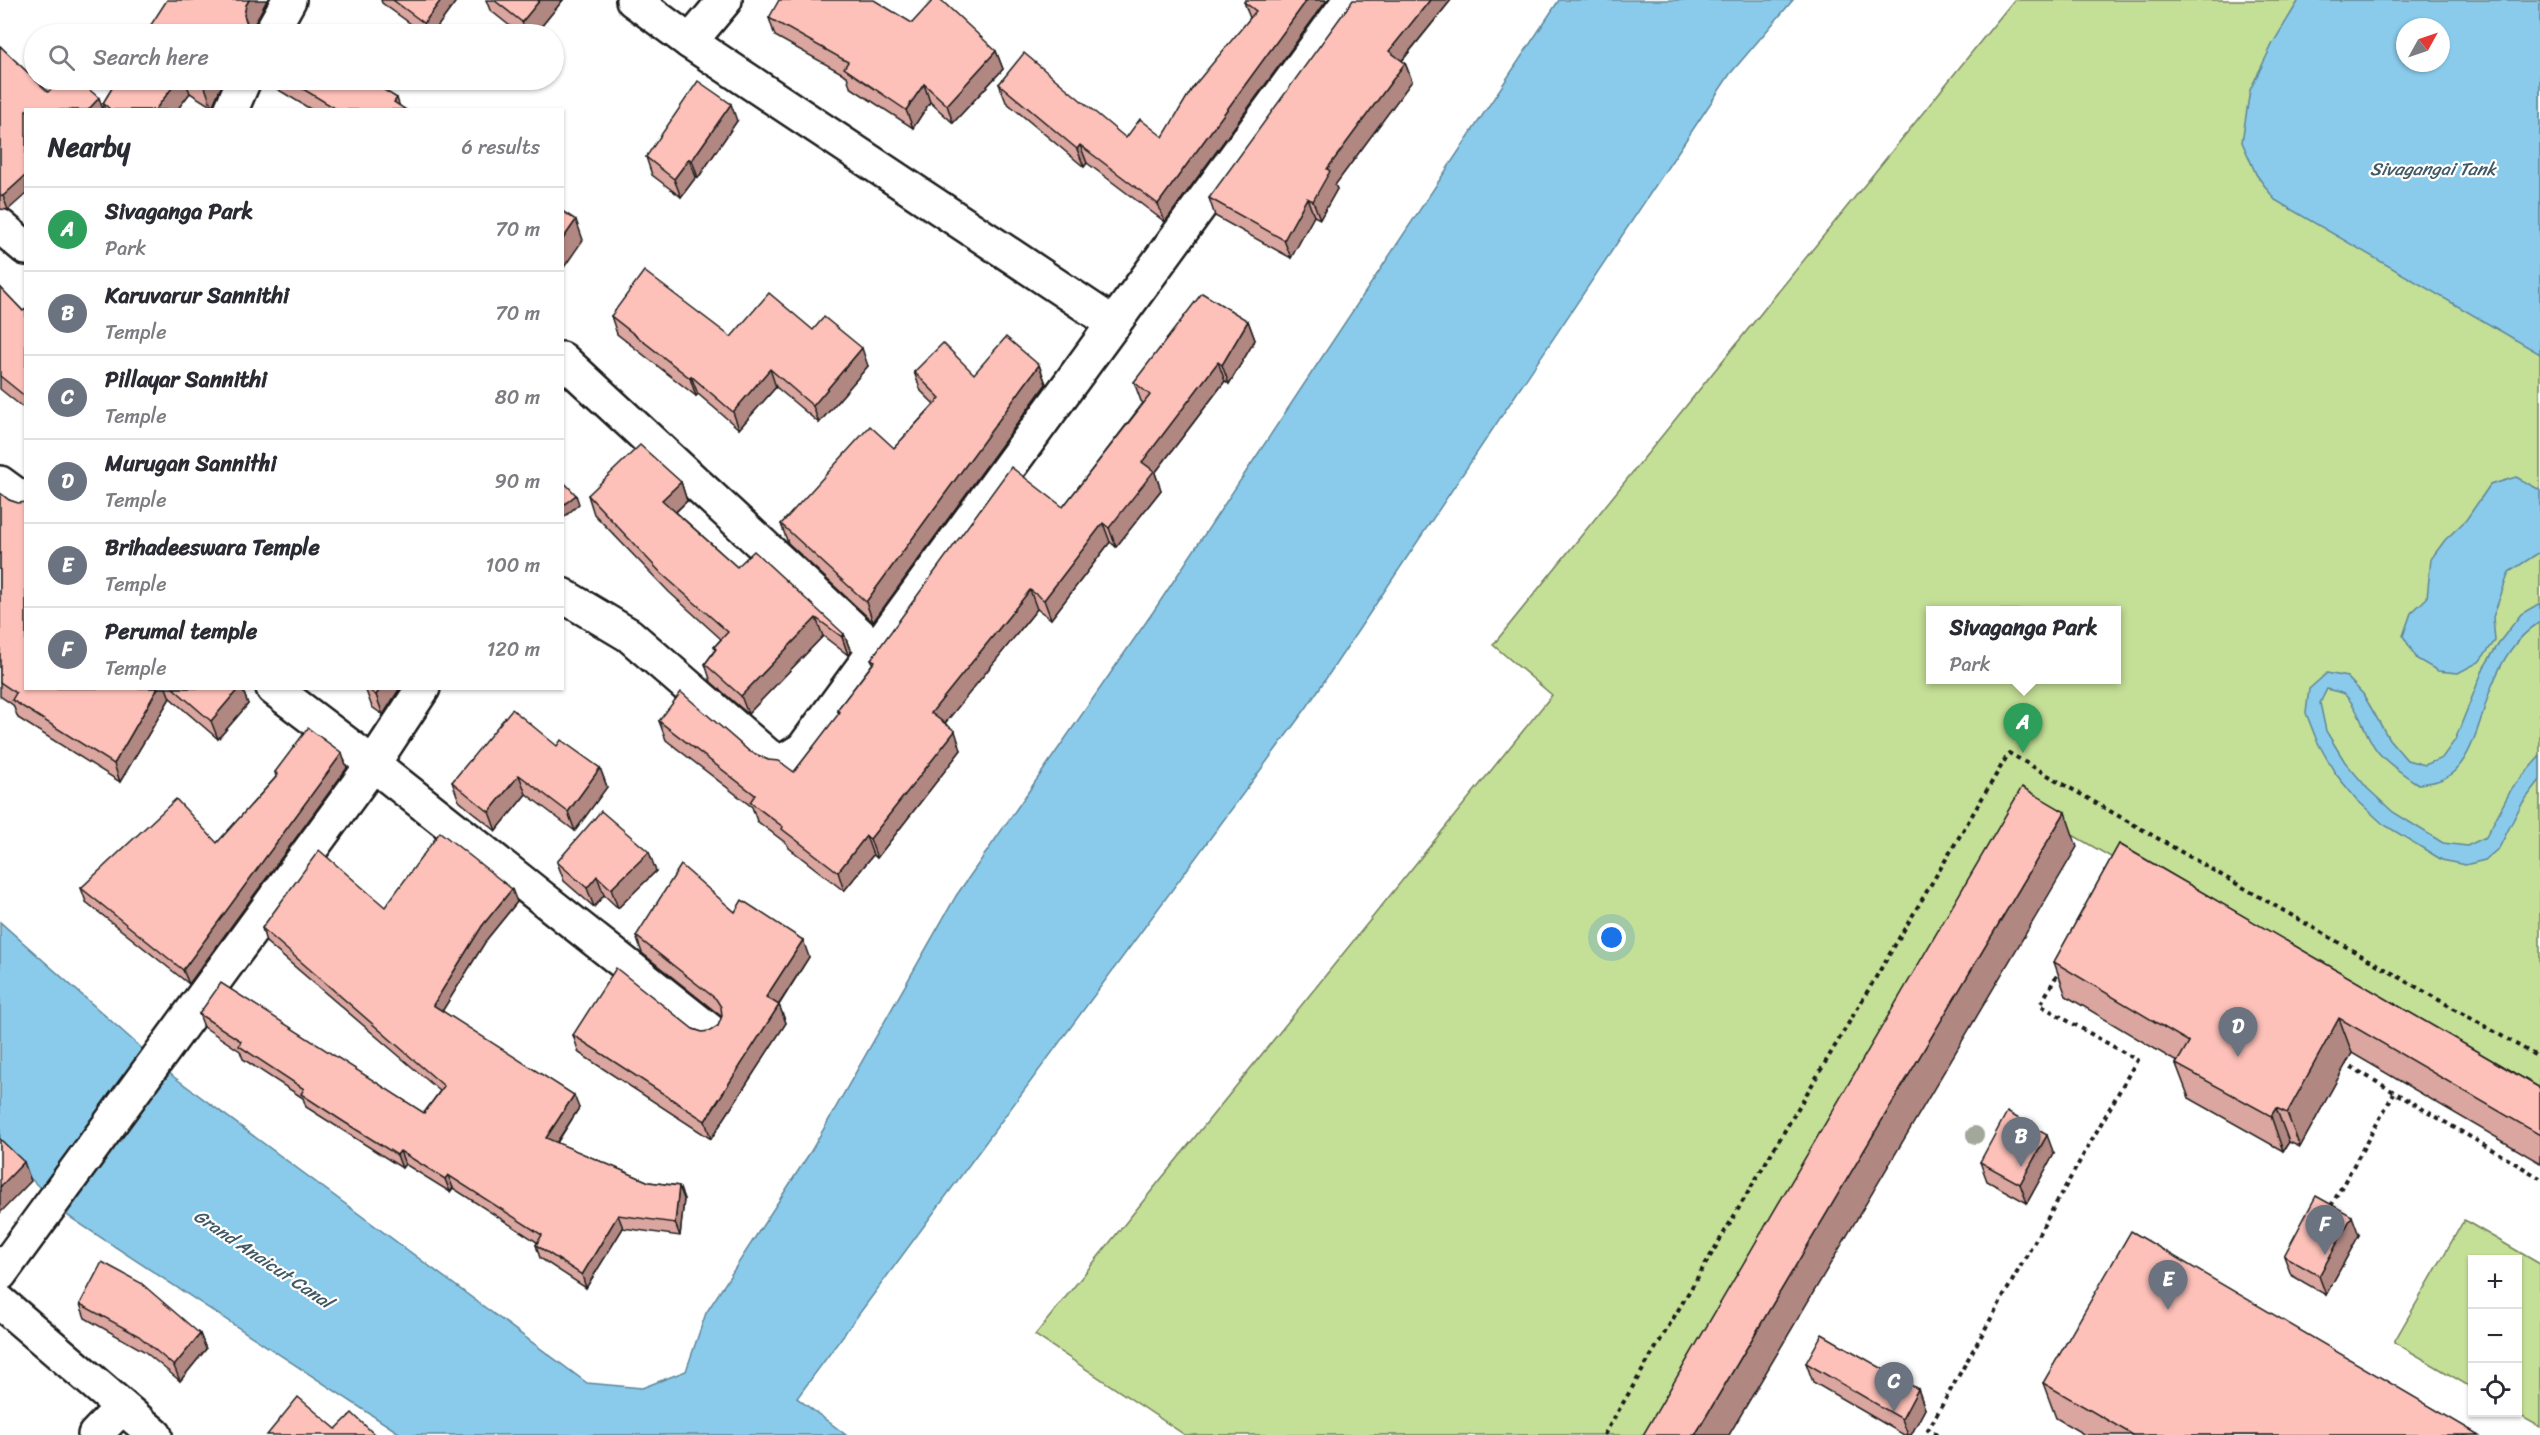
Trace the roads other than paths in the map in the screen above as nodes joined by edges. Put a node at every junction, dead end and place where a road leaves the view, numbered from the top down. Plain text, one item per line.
1 (289, 0) edge
2 (633, 0) edge
3 (725, 0) edge
4 (1350, 0) edge
5 (276, 24) edge
6 (690, 42) junction
7 (240, 90) edge
8 (232, 108) edge
9 (0, 226) edge
10 (24, 246) edge
11 (1114, 324) junction
12 (564, 361) edge
13 (0, 483) edge
14 (24, 501) edge
15 (564, 596) edge
16 (876, 650) junction
17 (276, 690) edge
18 (422, 690) edge
19 (373, 764) junction
20 (710, 1031) edge
21 (0, 1274) edge
22 (0, 1302) edge
23 (122, 1407) junction
24 (95, 1435) edge
25 (155, 1435) edge

1 - 5 street
2 - 6 street
3 - 6 street
4 - 11 street
6 - 11 street
7 - 8 street
9 - 10 street
11 - 16 street
12 - 16 street
13 - 14 street
15 - 16 street
17 - 19 street
18 - 19 street
19 - 20 street
19 - 21 street
22 - 23 street
23 - 24 street
23 - 25 street

